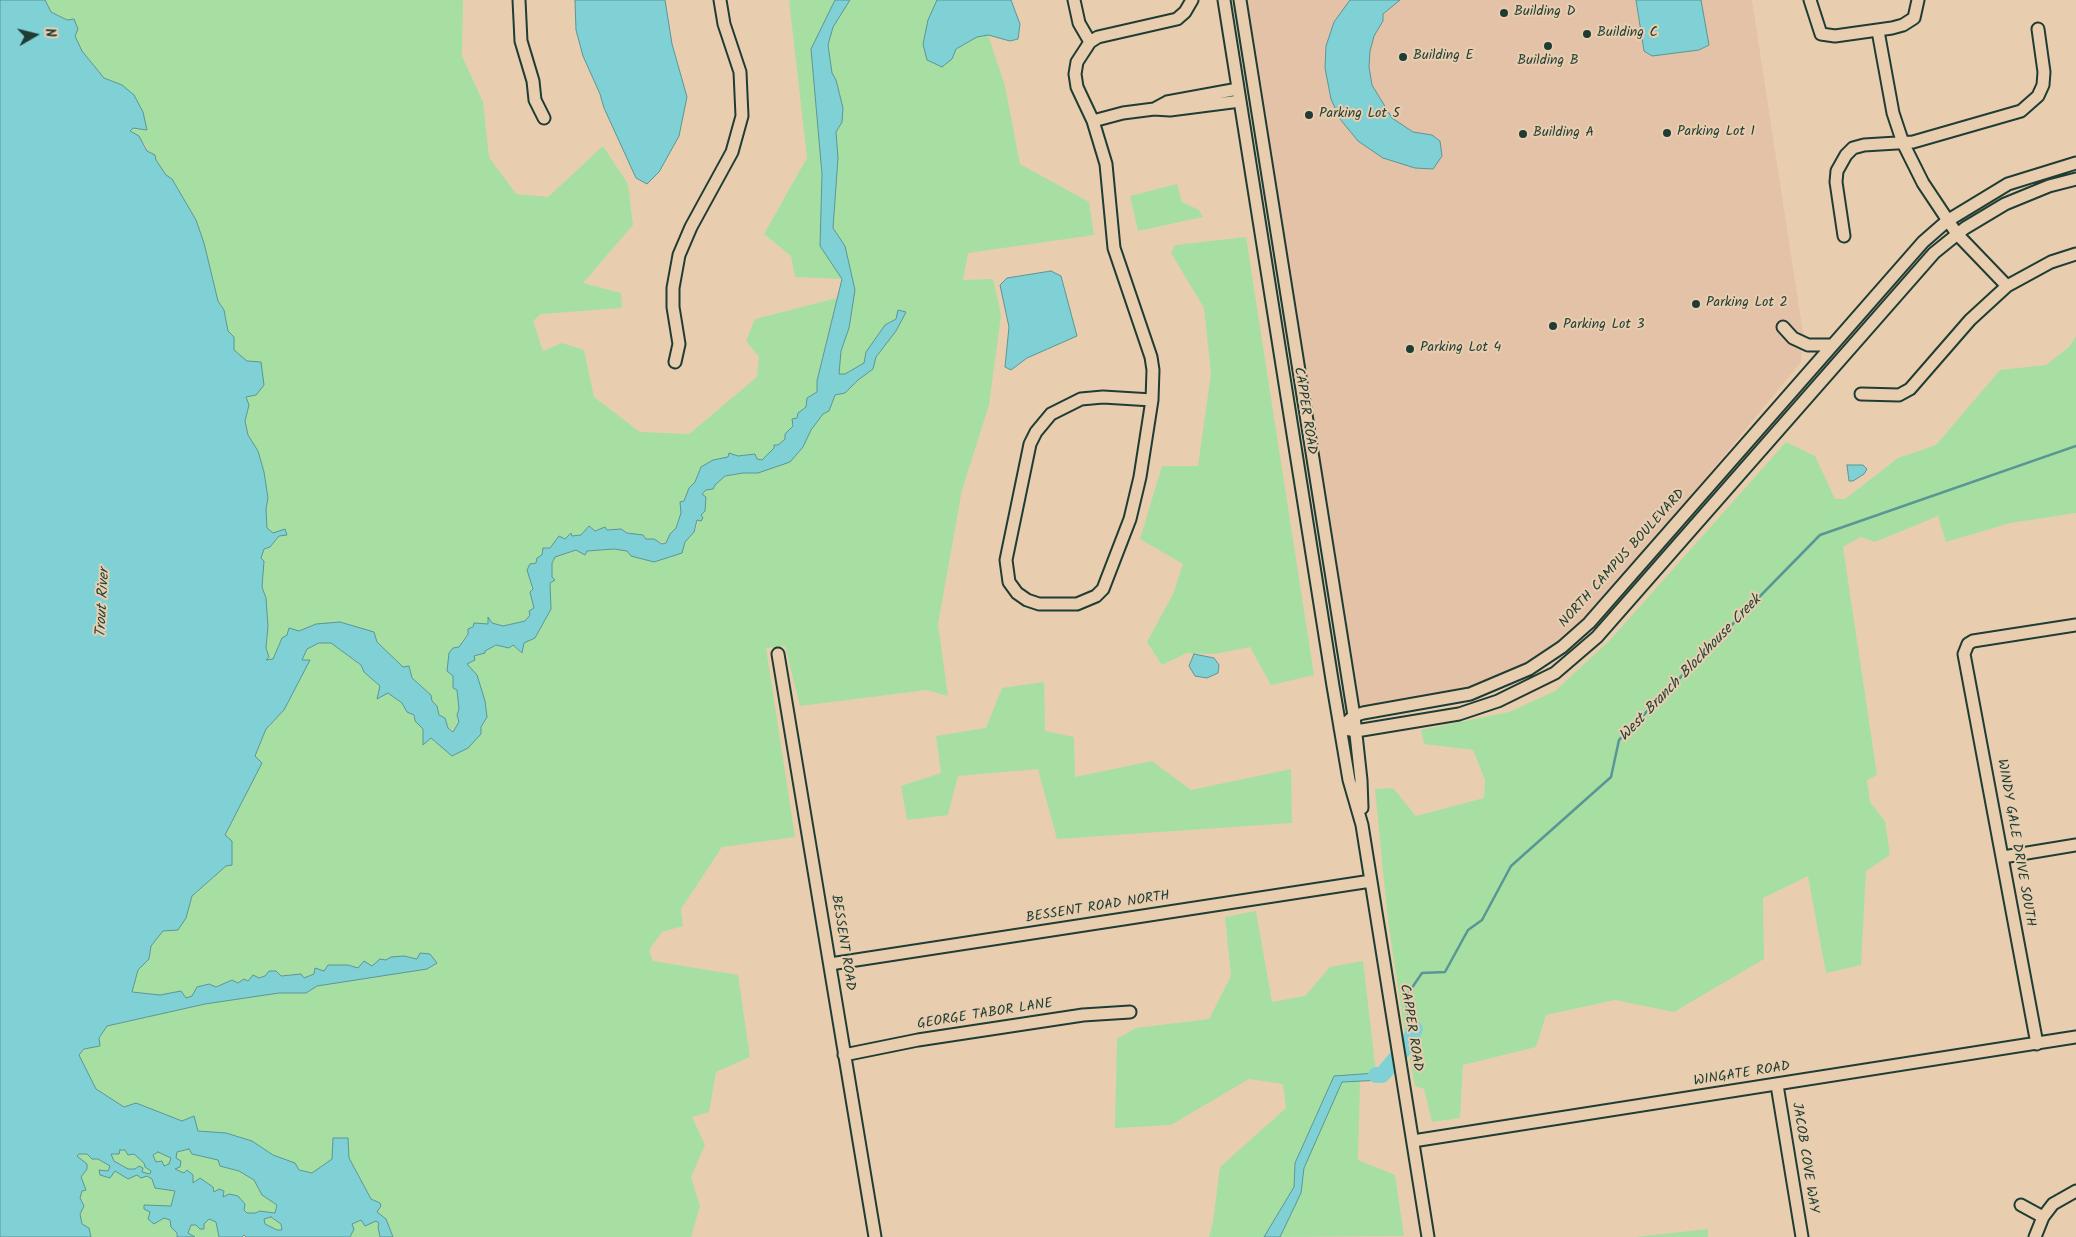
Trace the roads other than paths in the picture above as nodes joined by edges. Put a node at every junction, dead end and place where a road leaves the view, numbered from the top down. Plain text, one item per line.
1 (519, 0) edge
2 (720, 0) edge
3 (1074, 0) edge
4 (1192, 0) edge
5 (1224, 0) edge
6 (1240, 0) edge
7 (1810, 0) edge
8 (1918, 0) edge
9 (2038, 29) dead end
10 (1878, 30) junction
11 (1090, 42) junction
12 (1239, 95) junction
13 (544, 118) dead end
14 (1093, 121) junction
15 (1903, 143) junction
16 (2076, 163) edge
17 (2076, 179) edge
18 (1948, 221) junction
19 (1956, 234) junction
20 (1844, 236) dead end
21 (2076, 254) edge
22 (2006, 286) junction
23 (1783, 327) dead end
24 (1831, 345) junction
25 (675, 362) dead end
26 (1861, 394) dead end
27 (1152, 400) junction
28 (1663, 538) junction
29 (1676, 548) junction
30 (2076, 625) edge
31 (778, 654) dead end
32 (1529, 669) junction
33 (1535, 683) junction
34 (1354, 716) junction
35 (1340, 728) junction
36 (1356, 731) junction
37 (1362, 824) junction
38 (2076, 845) edge
39 (2003, 857) junction
40 (1371, 881) junction
41 (830, 964) junction
42 (1130, 1012) dead end
43 (2076, 1038) edge
44 (2037, 1044) junction
45 (844, 1055) junction
46 (1778, 1084) junction
47 (1413, 1141) junction
48 (2076, 1191) edge
49 (2021, 1205) dead end
50 (2042, 1217) junction
51 (875, 1237) edge
52 (1428, 1237) edge
53 (1802, 1237) edge
54 (2035, 1237) edge

1 - 13 street
2 - 25 street
3 - 11 street
4 - 11 street
5 - 12 street, CAPPER ROAD
6 - 34 street, CAPPER ROAD
7 - 10 street
8 - 10 street
9 - 15 street
10 - 15 street
11 - 14 street
12 - 14 street
12 - 35 street, CAPPER ROAD
14 - 27 street
15 - 18 street
15 - 20 street
16 - 18 street, NORTH CAMPUS BOULEVARD
17 - 19 street
18 - 19 street
18 - 24 street, NORTH CAMPUS BOULEVARD
19 - 22 street
19 - 29 street
21 - 22 street
22 - 26 street
23 - 24 street
24 - 28 street, NORTH CAMPUS BOULEVARD
27 - 27 street
28 - 29 street
28 - 32 street, NORTH CAMPUS BOULEVARD
29 - 33 street
30 - 39 street, WINDY GALE DRIVE SOUTH
31 - 41 street, BESSENT ROAD
32 - 33 street
32 - 34 street, NORTH CAMPUS BOULEVARD
33 - 36 street
34 - 35 street, NORTH CAMPUS BOULEVARD
34 - 36 street, CAPPER ROAD
35 - 36 street
35 - 37 street, CAPPER ROAD
36 - 37 street, CAPPER ROAD
37 - 40 street, CAPPER ROAD
38 - 39 street
39 - 44 street, WINDY GALE DRIVE SOUTH
40 - 41 street, BESSENT ROAD NORTH
40 - 47 street, CAPPER ROAD
41 - 45 street, BESSENT ROAD
42 - 45 street, GEORGE TABOR LANE
43 - 44 street, WINGATE ROAD
44 - 46 street, WINGATE ROAD
45 - 51 street, BESSENT ROAD
46 - 47 street, WINGATE ROAD
46 - 53 street, JACOB COVE WAY
47 - 52 street, CAPPER ROAD
48 - 50 street
49 - 50 street
50 - 54 street

